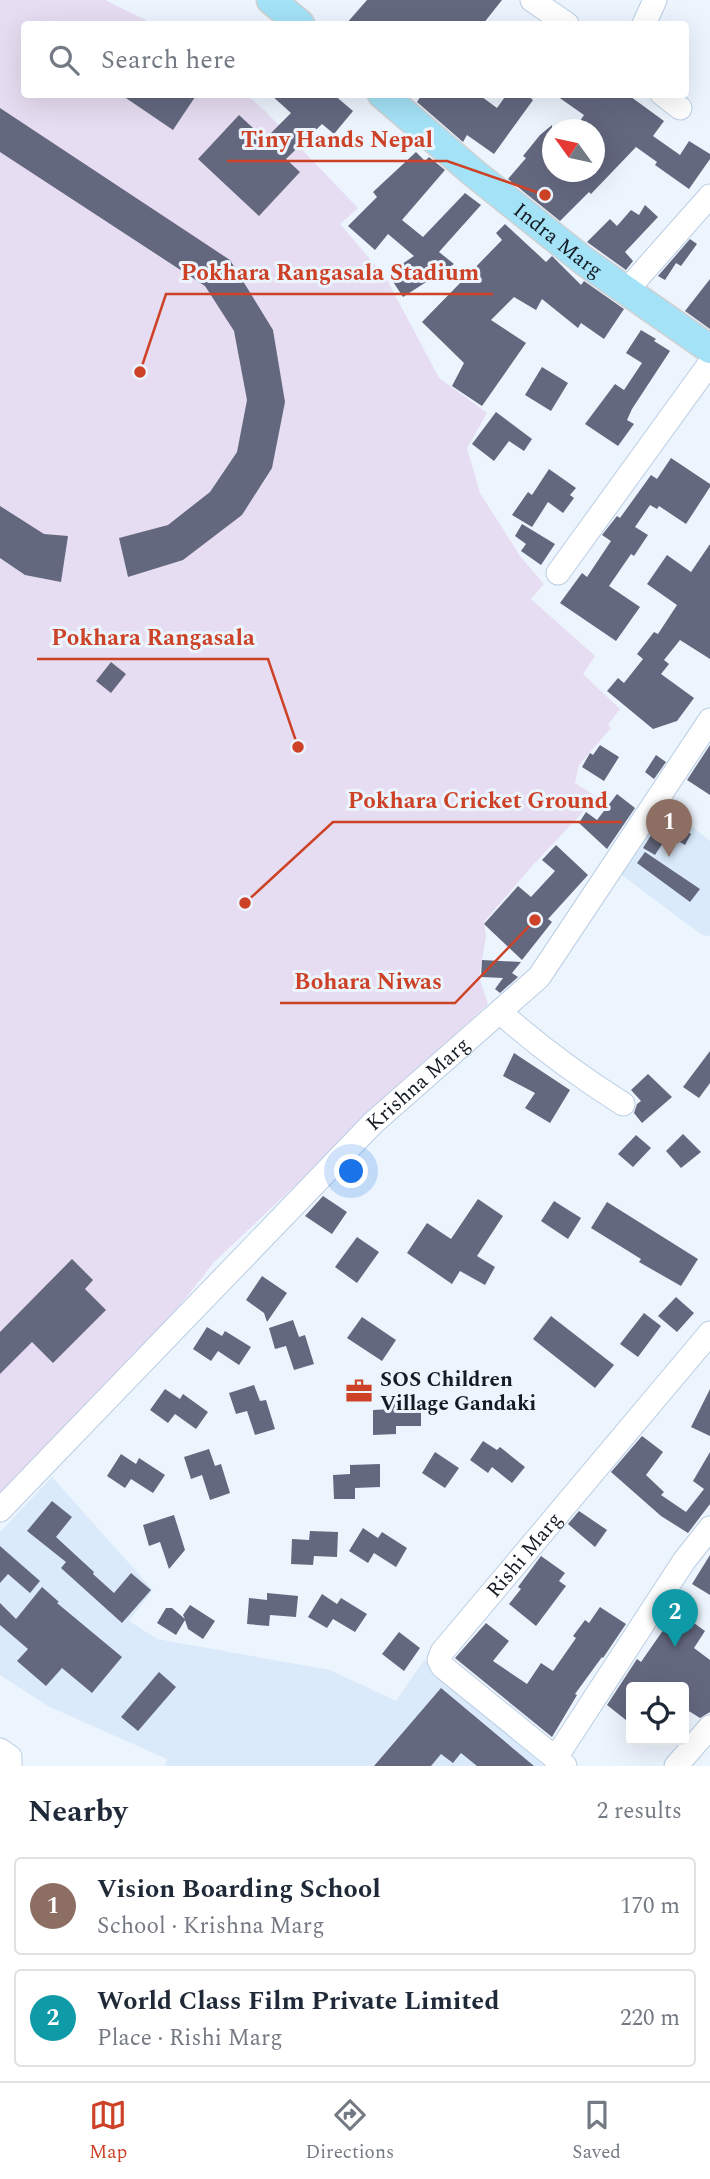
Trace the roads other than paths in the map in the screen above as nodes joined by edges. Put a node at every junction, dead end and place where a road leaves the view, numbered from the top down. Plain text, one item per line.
1 (271, 0) edge
2 (532, 0) edge
3 (656, 0) edge
4 (296, 21) edge
5 (563, 21) edge
6 (646, 21) edge
7 (387, 98) edge
8 (710, 196) edge
9 (626, 291) junction
10 (710, 349) edge
11 (710, 363) edge
12 (558, 573) dead end
13 (710, 720) edge
14 (500, 1013) junction
15 (623, 1104) dead end
16 (710, 1333) edge
17 (0, 1510) edge
18 (710, 1528) edge
19 (710, 1727) edge
20 (0, 1750) edge
21 (560, 1762) edge
22 (10, 1766) edge
23 (676, 1766) edge

1 - 4 main road
2 - 5 street
3 - 6 street
7 - 9 main road, Indra Marg
8 - 9 street
9 - 10 main road, Indra Marg
11 - 12 street
13 - 14 street, Krishna Marg
14 - 15 street
14 - 17 street, Krishna Marg
16 - 21 street, Rishi Marg
18 - 21 street, Rishi Marg
19 - 23 street
20 - 22 street

